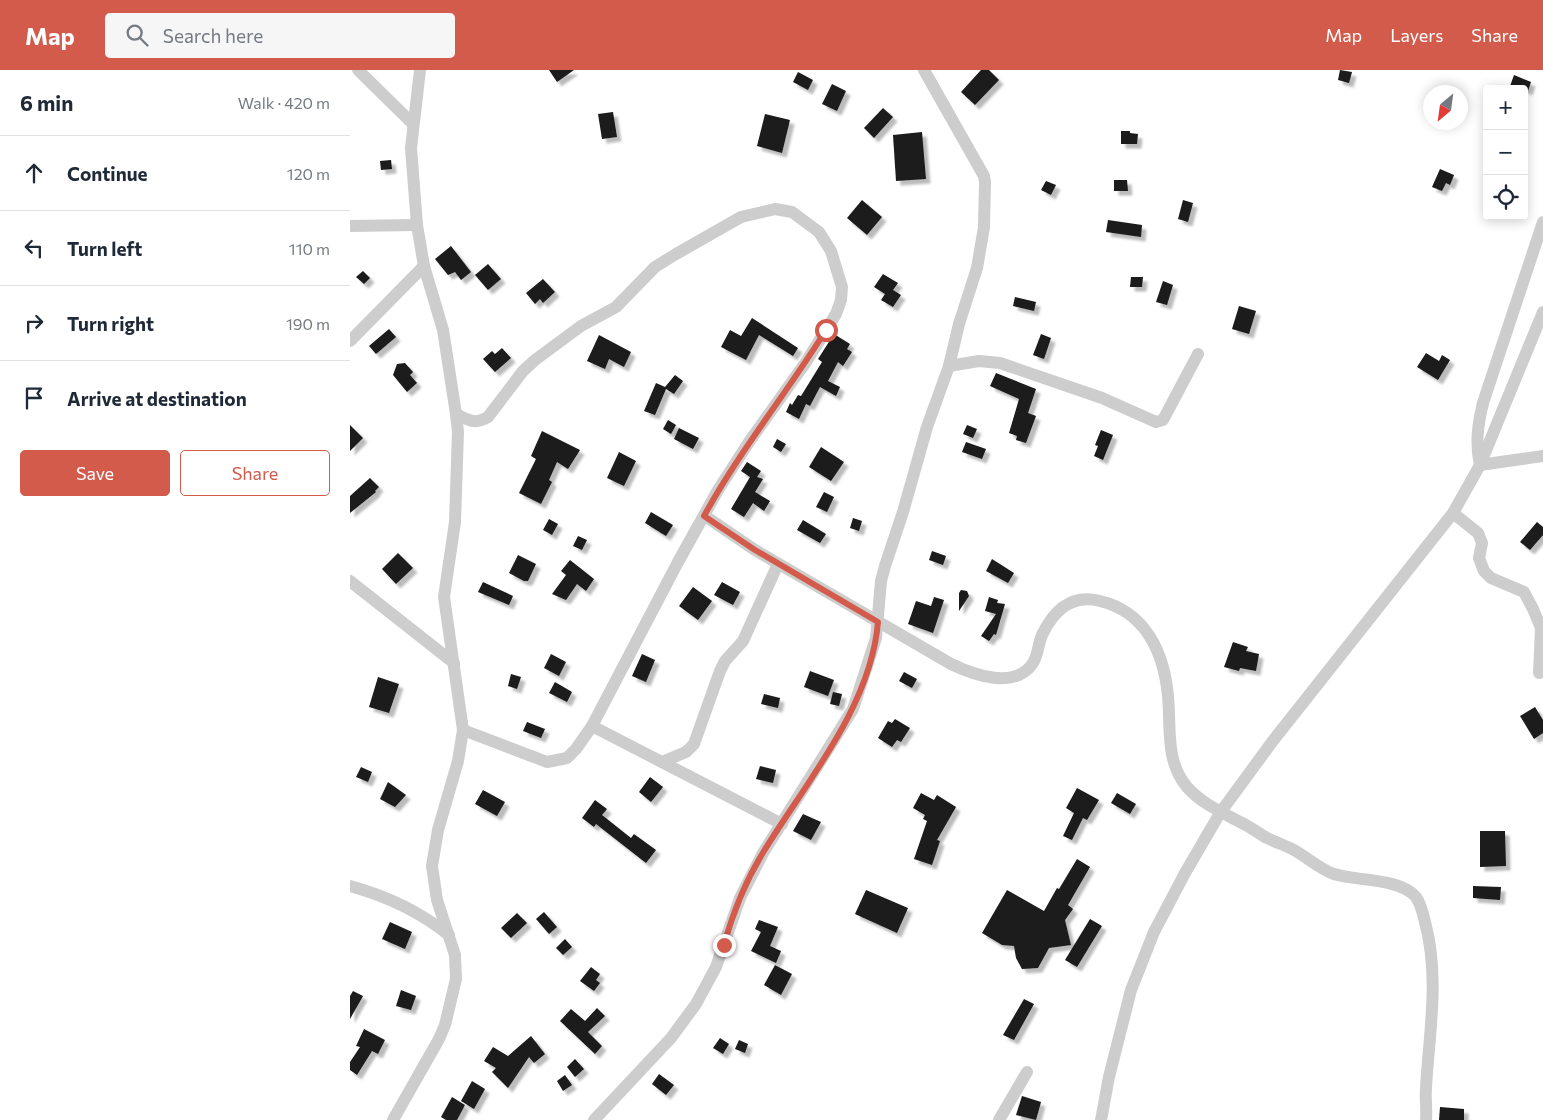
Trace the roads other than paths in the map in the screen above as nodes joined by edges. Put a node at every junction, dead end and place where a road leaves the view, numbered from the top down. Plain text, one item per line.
1 (358, 70) edge
2 (420, 70) edge
3 (924, 70) edge
4 (414, 124) junction
5 (1543, 222) edge
6 (350, 226) edge
7 (417, 226) junction
8 (424, 266) junction
9 (1543, 312) edge
10 (350, 341) edge
11 (1198, 354) dead end
12 (949, 366) junction
13 (456, 414) junction
14 (1543, 456) edge
15 (1480, 465) junction
16 (1453, 513) junction
17 (704, 516) junction
18 (778, 564) junction
19 (350, 580) edge
20 (878, 622) junction
21 (454, 663) junction
22 (1539, 673) dead end
23 (592, 726) junction
24 (463, 730) junction
25 (662, 762) junction
26 (1220, 813) junction
27 (782, 824) junction
28 (350, 886) edge
29 (449, 935) junction
30 (1027, 1072) dead end
31 (393, 1120) edge
32 (594, 1120) edge
33 (999, 1120) edge
34 (1101, 1120) edge
35 (1426, 1120) edge

1 - 4 street
2 - 4 street
3 - 12 street
4 - 7 street
5 - 15 street
6 - 7 street
7 - 8 street
8 - 10 street
8 - 13 street
9 - 15 street
11 - 12 street
12 - 20 street
13 - 17 street
13 - 21 street
14 - 15 street
15 - 16 street
16 - 22 street
16 - 26 street
17 - 18 street
17 - 23 street
18 - 20 street
18 - 25 street
19 - 21 street
20 - 26 street
20 - 27 street
21 - 24 street
23 - 24 street
23 - 25 street
24 - 29 street
25 - 27 street
26 - 34 street
26 - 35 street
27 - 32 street
28 - 29 street
29 - 31 street
30 - 33 street

